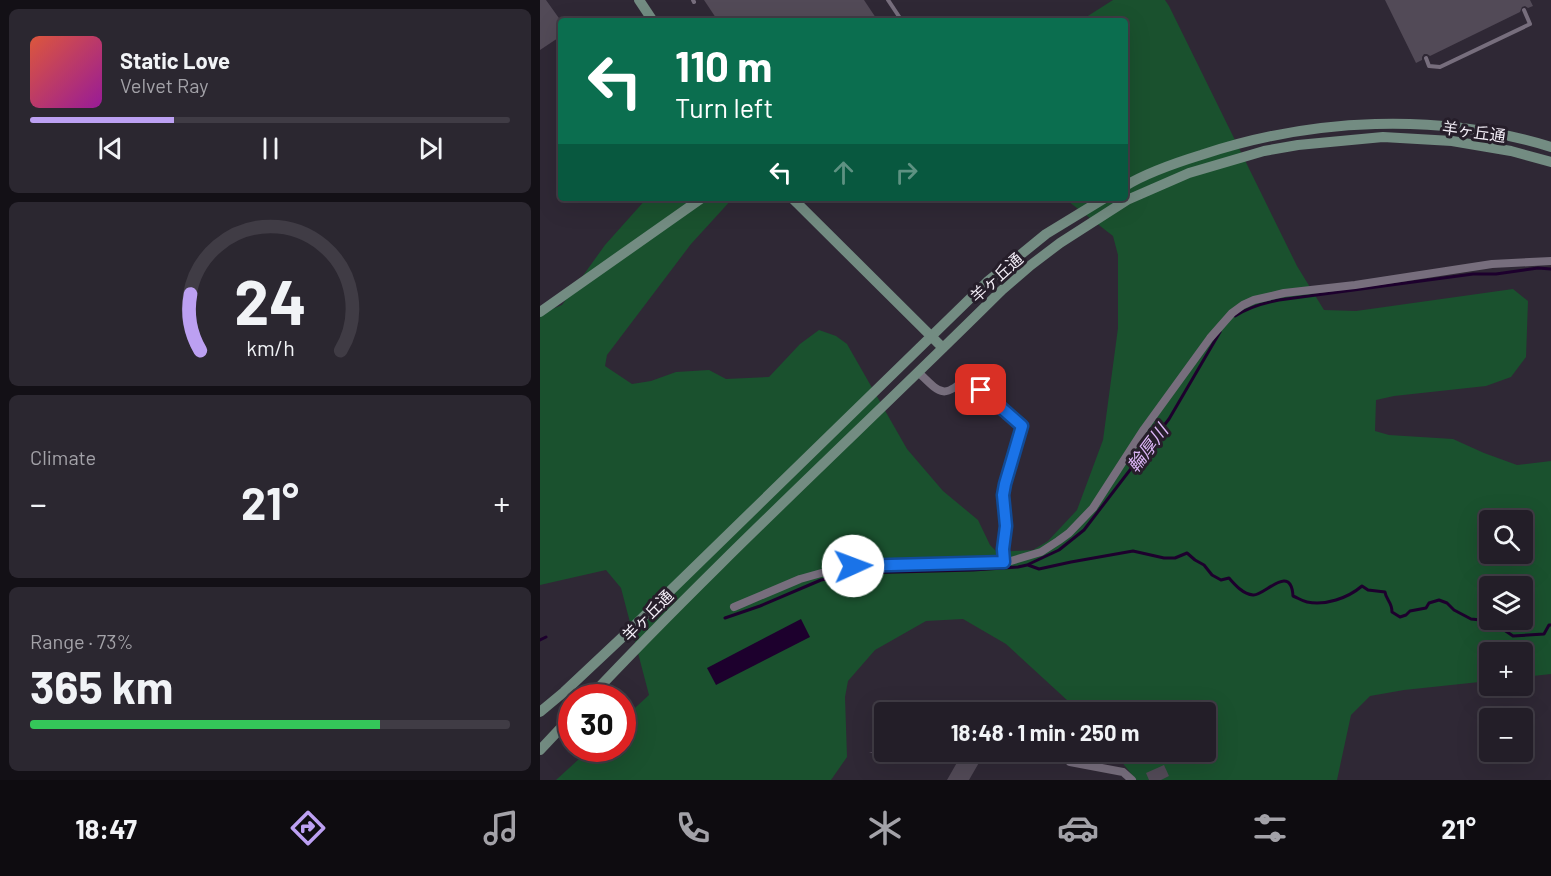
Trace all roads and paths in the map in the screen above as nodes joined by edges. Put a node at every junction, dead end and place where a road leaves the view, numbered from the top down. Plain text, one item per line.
1 (639, 0) edge
2 (888, 0) edge
3 (1524, 10) dead end
4 (651, 18) edge
5 (900, 18) edge
6 (1426, 58) dead end
7 (1551, 147) edge
8 (1551, 162) edge
9 (1128, 184) edge
10 (1128, 200) edge
11 (698, 201) edge
12 (795, 201) edge
13 (1100, 201) edge
14 (1125, 201) edge
15 (1551, 261) edge
16 (540, 312) edge
17 (931, 336) junction
18 (943, 348) junction
19 (918, 372) junction
20 (1004, 562) junction
21 (734, 607) dead end
22 (602, 684) edge
23 (540, 712) edge
24 (558, 731) edge
25 (540, 750) edge
26 (1070, 762) dead end
27 (1132, 780) edge

1 - 4 main road
2 - 5 lane
3 - 6 lane
7 - 9 main road, 羊ヶ丘通
8 - 10 main road, 羊ヶ丘通
11 - 16 main road
12 - 17 main road
13 - 17 main road, 羊ヶ丘通
14 - 18 main road, 羊ヶ丘通
15 - 20 street
17 - 18 main road
17 - 23 main road, 羊ヶ丘通
18 - 19 main road, 羊ヶ丘通
19 - 20 street
19 - 22 main road, 羊ヶ丘通
20 - 21 street
24 - 25 main road
26 - 27 street

